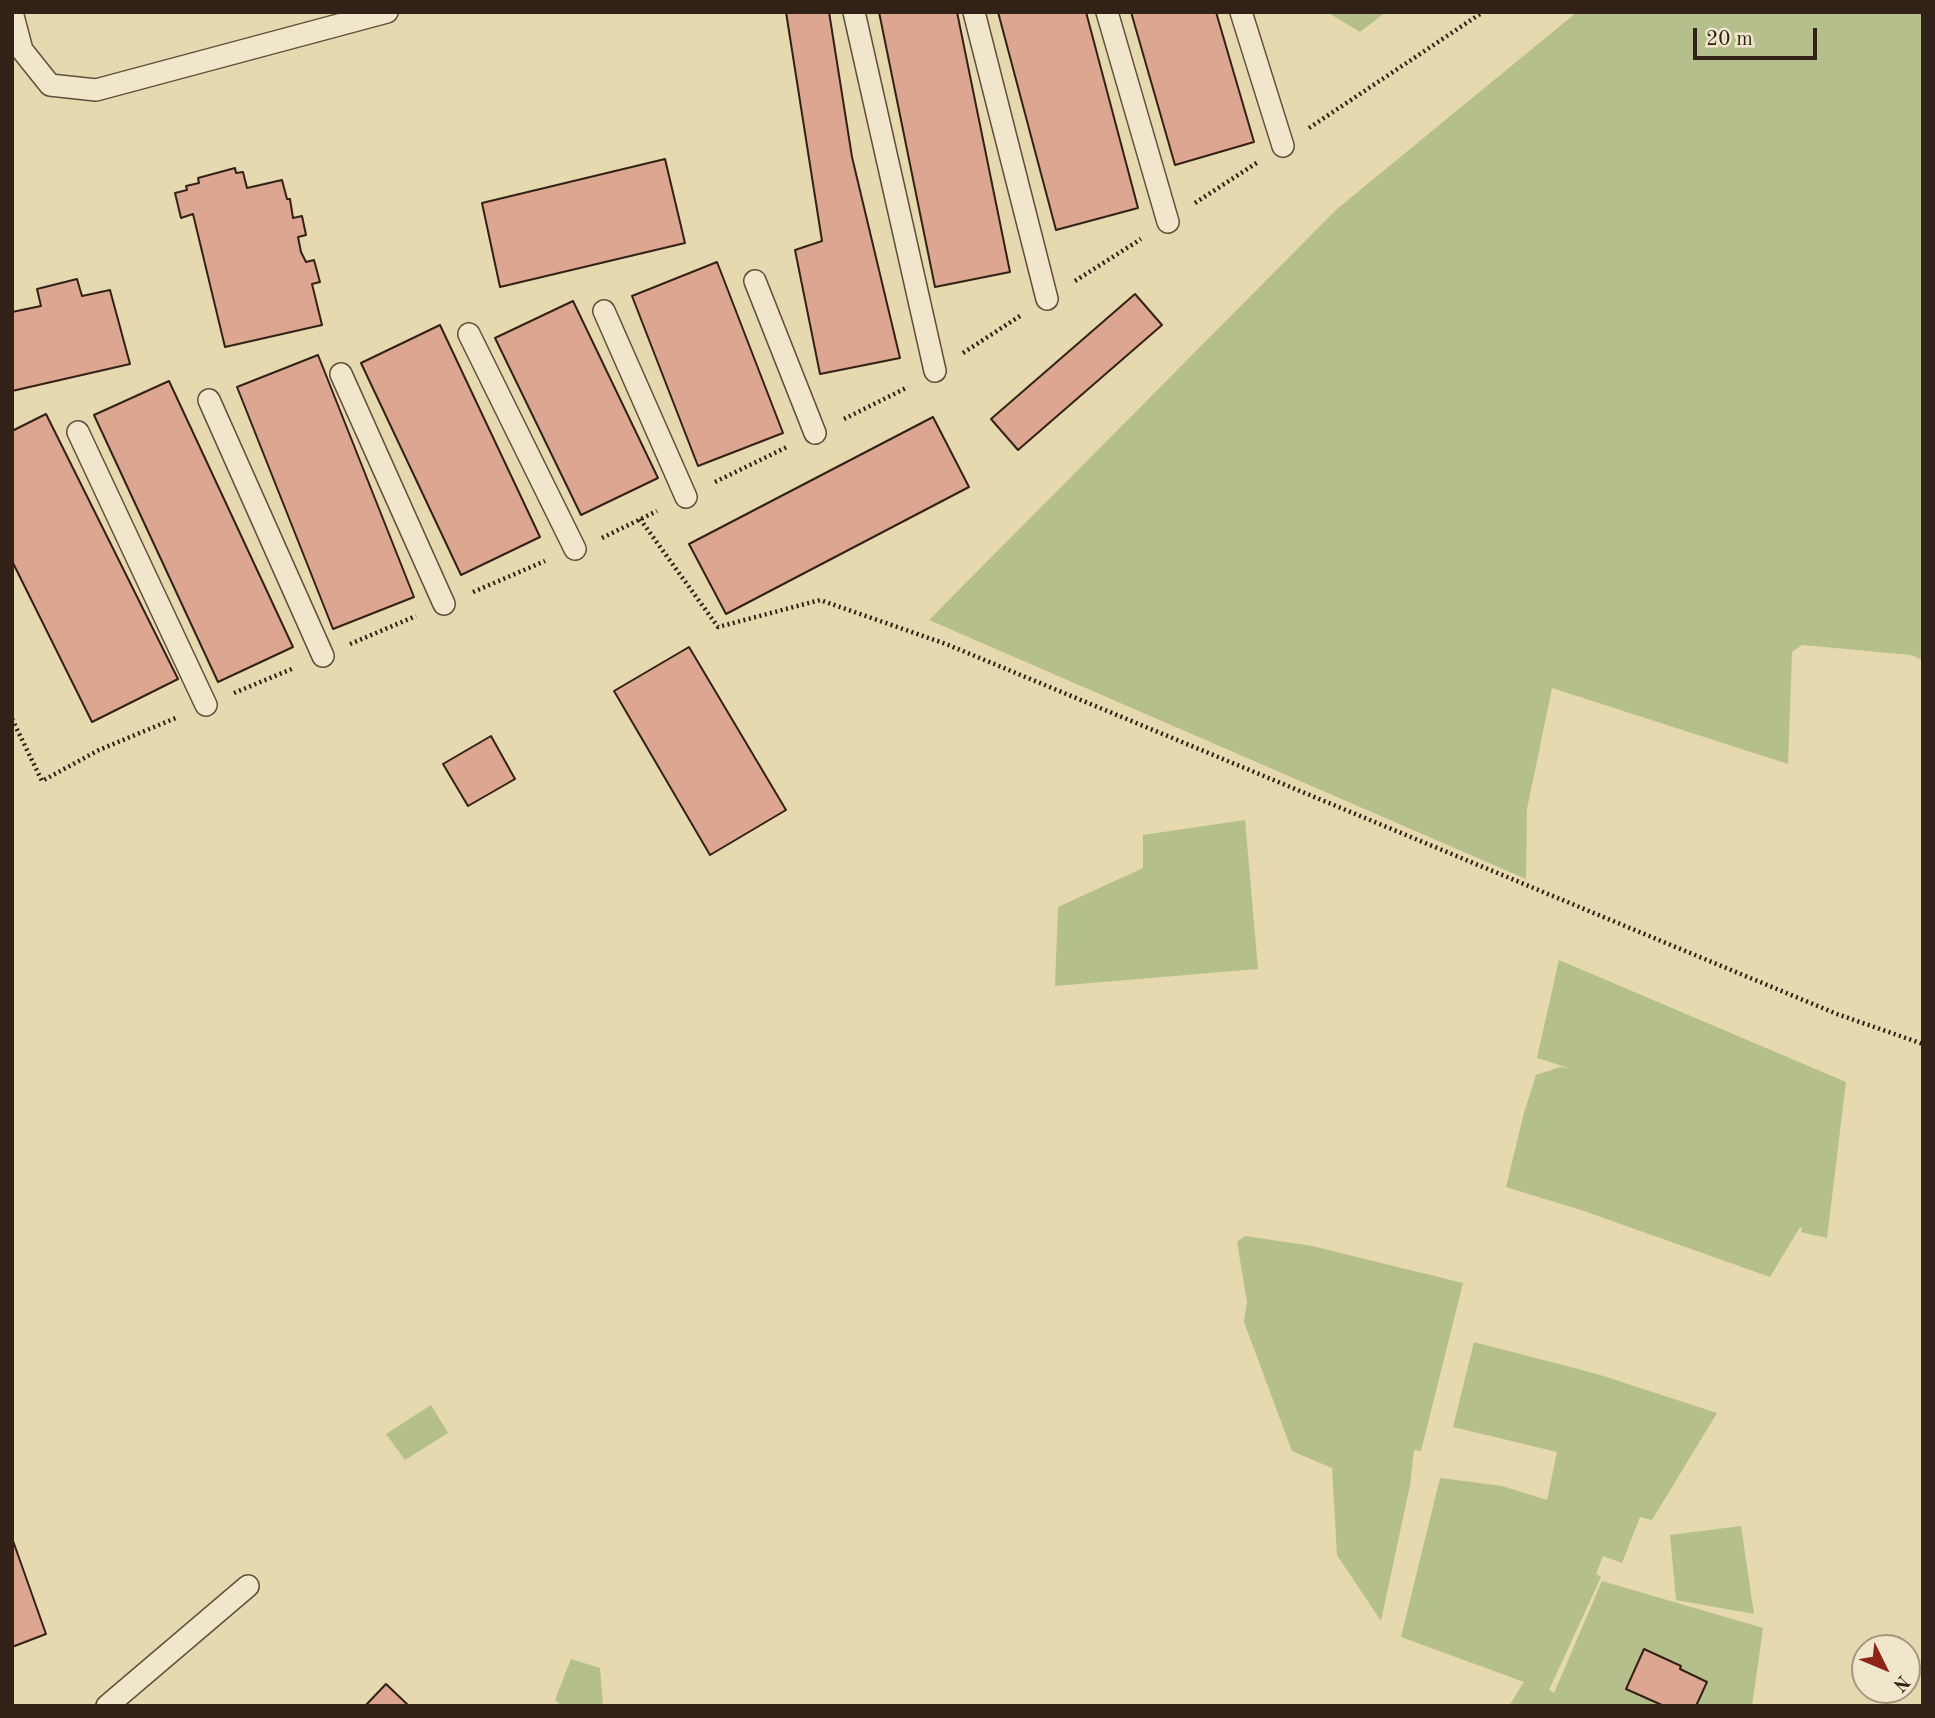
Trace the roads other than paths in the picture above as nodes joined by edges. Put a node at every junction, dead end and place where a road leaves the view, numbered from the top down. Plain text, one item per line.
1 (12, 12) edge
2 (387, 12) edge
3 (854, 12) edge
4 (974, 12) edge
5 (1107, 12) edge
6 (1241, 12) edge
7 (1283, 146) road end
8 (1168, 222) road end
9 (755, 281) dead end
10 (1048, 299) road end
11 (604, 311) dead end
12 (469, 334) dead end
13 (935, 371) road end
14 (341, 374) dead end
15 (209, 400) dead end
16 (78, 432) dead end
17 (815, 433) road end
18 (686, 497) road end
19 (575, 549) road end
20 (444, 604) road end
21 (323, 656) road end
22 (206, 705) road end
23 (248, 1586) dead end
24 (107, 1706) edge

1 - 2 lane
3 - 13 lane
4 - 10 lane
5 - 8 lane
6 - 7 lane
9 - 17 lane
11 - 18 lane
12 - 19 lane
14 - 20 lane
15 - 21 lane
16 - 22 lane
23 - 24 lane

